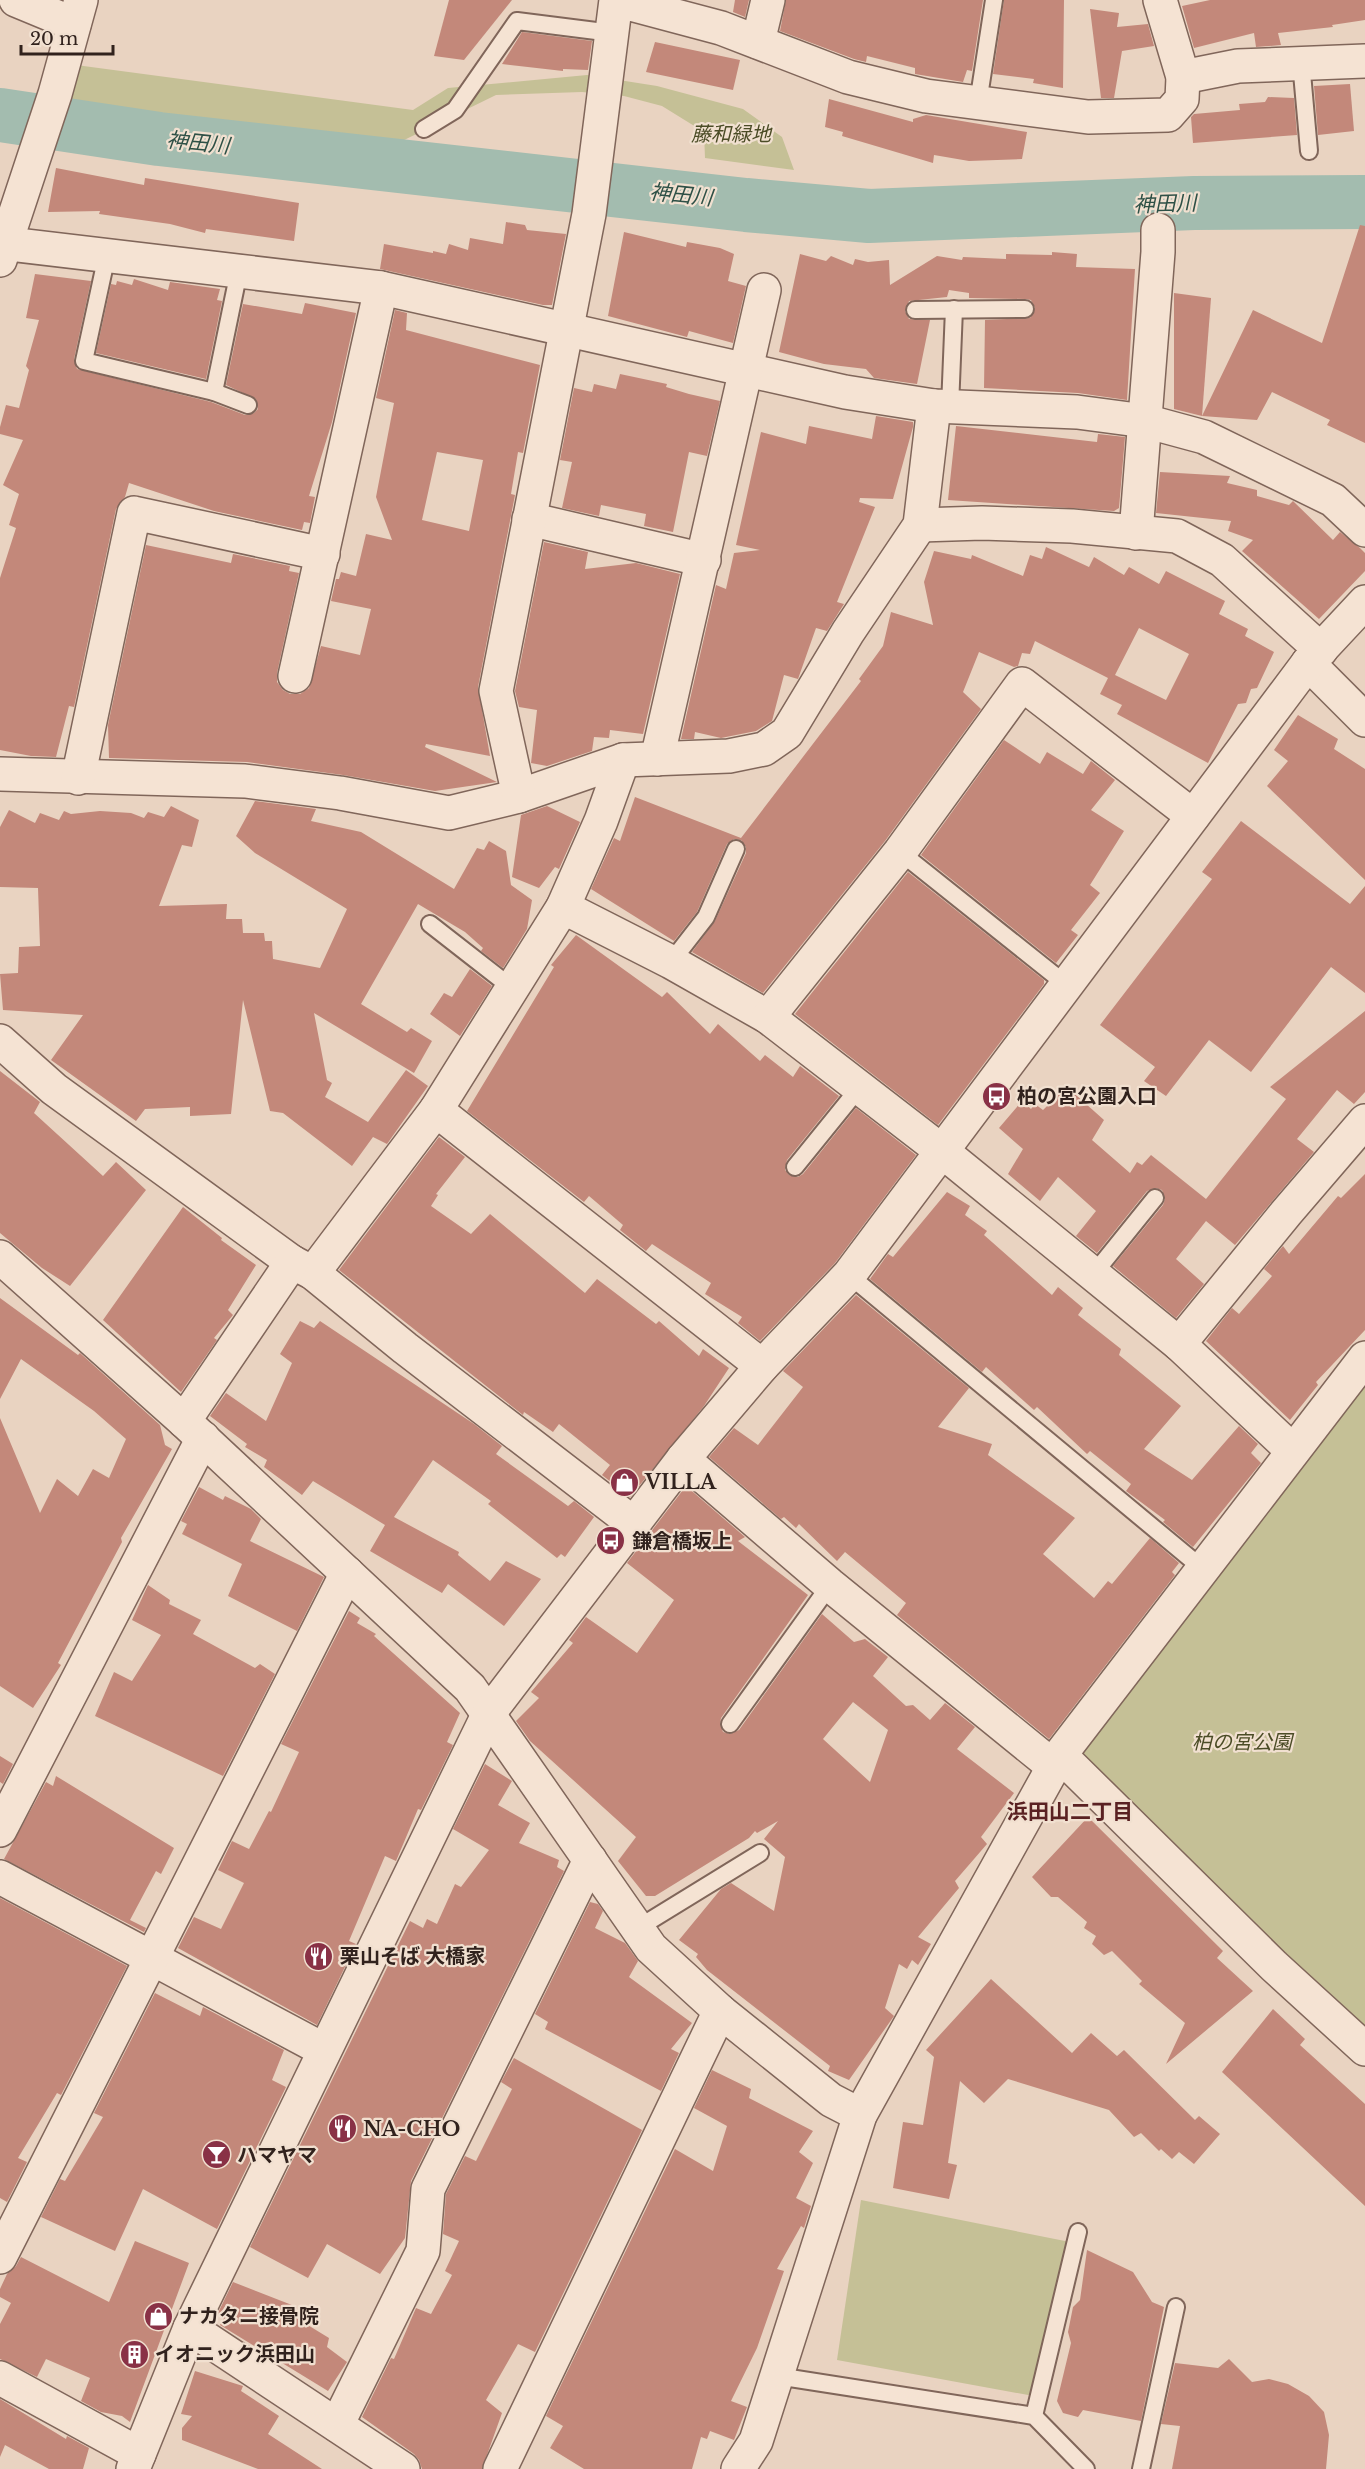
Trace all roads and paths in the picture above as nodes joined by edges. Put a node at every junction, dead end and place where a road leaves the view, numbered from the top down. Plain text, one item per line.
1 (16, 0) edge
2 (768, 0) edge
3 (994, 0) edge
4 (1160, 0) edge
5 (77, 12) edge
6 (612, 33) junction
7 (758, 42) junction
8 (1365, 61) edge
9 (1301, 62) junction
10 (1183, 77) junction
11 (978, 103) junction
12 (424, 129) dead end
13 (1309, 151) dead end
14 (1158, 230) dead end
15 (2, 248) edge
16 (107, 255) junction
17 (239, 271) junction
18 (381, 288) junction
19 (764, 290) dead end
20 (954, 309) junction
21 (1025, 309) dead end
22 (915, 310) dead end
23 (567, 330) junction
24 (746, 369) junction
25 (214, 392) junction
26 (249, 405) dead end
27 (942, 406) junction
28 (1144, 421) junction
29 (529, 519) junction
30 (920, 525) junction
31 (1365, 530) edge
32 (1136, 533) junction
33 (323, 554) junction
34 (704, 560) junction
35 (1365, 602) edge
36 (1315, 656) junction
37 (295, 676) dead end
38 (1365, 720) edge
39 (657, 759) junction
40 (623, 760) junction
41 (0, 774) edge
42 (78, 778) junction
43 (519, 796) junction
44 (1194, 816) junction
45 (736, 849) dead end
46 (900, 852) junction
47 (563, 907) junction
48 (430, 924) dead end
49 (671, 962) junction
50 (1068, 986) junction
51 (512, 988) junction
52 (768, 1017) junction
53 (0, 1041) edge
54 (859, 1088) junction
55 (436, 1110) junction
56 (1365, 1122) edge
57 (943, 1152) junction
58 (795, 1167) dead end
59 (1155, 1198) dead end
60 (2, 1262) edge
61 (302, 1267) junction
62 (849, 1275) junction
63 (1092, 1276) junction
64 (1179, 1344) junction
65 (1365, 1358) edge
66 (762, 1366) junction
67 (193, 1430) junction
68 (1293, 1451) junction
69 (683, 1459) junction
70 (633, 1523) junction
71 (1203, 1569) junction
72 (347, 1573) junction
73 (830, 1584) junction
74 (489, 1713) junction
75 (730, 1724) dead end
76 (1057, 1761) junction
77 (9, 1790) edge
78 (0, 1830) edge
79 (760, 1853) dead end
80 (590, 1860) junction
81 (0, 1877) edge
82 (638, 1928) junction
83 (151, 1958) junction
84 (720, 2011) junction
85 (1365, 2049) edge
86 (324, 2050) junction
87 (860, 2115) junction
88 (1078, 2232) dead end
89 (0, 2257) edge
90 (1176, 2307) dead end
91 (190, 2328) junction
92 (777, 2376) junction
93 (0, 2378) edge
94 (1034, 2416) junction
95 (338, 2425) junction
96 (136, 2461) edge
97 (403, 2469) edge
98 (500, 2469) edge
99 (738, 2469) edge
100 (1086, 2469) edge
101 (1141, 2469) edge

1 - 5 street
2 - 7 street
3 - 11 lane
4 - 10 street
5 - 15 street
6 - 7 street
6 - 12 lane
6 - 23 street
7 - 11 street
8 - 9 street
9 - 10 street
9 - 13 lane
10 - 11 street
14 - 28 street
15 - 16 street
16 - 17 street
16 - 25 lane
17 - 18 street
17 - 25 lane
18 - 23 street
18 - 33 street
19 - 24 street
20 - 21 lane
20 - 22 lane
20 - 27 lane
23 - 24 street
23 - 29 street
24 - 27 street
24 - 34 street
25 - 26 lane
27 - 28 street
27 - 30 street
28 - 31 street
28 - 32 street
29 - 34 street
29 - 43 street
30 - 32 street
30 - 39 street
32 - 36 street
33 - 37 street
33 - 42 street
34 - 39 street
35 - 36 street
36 - 38 street
36 - 44 street
39 - 40 street
40 - 43 street
40 - 47 street
41 - 42 street
42 - 43 street
44 - 46 street
44 - 50 street
45 - 49 lane
46 - 50 lane
46 - 52 street
47 - 49 street
47 - 51 street
48 - 51 lane
49 - 52 street
50 - 57 street
51 - 55 street
52 - 54 street
53 - 61 street
54 - 57 street
54 - 58 lane
55 - 61 street
55 - 66 street
56 - 64 street
57 - 62 street
57 - 63 street
59 - 63 lane
60 - 67 street
61 - 67 street
61 - 70 street
62 - 66 street
62 - 71 lane
63 - 64 street
64 - 68 street
65 - 68 street
66 - 69 street
67 - 72 street
67 - 77 street
68 - 71 street
69 - 70 street
69 - 73 street
70 - 74 street
71 - 76 street
72 - 74 street
72 - 83 street
73 - 75 lane
73 - 76 street
74 - 80 street
74 - 86 street
76 - 85 street
76 - 87 street
77 - 78 street
79 - 82 lane
80 - 82 street
80 - 95 street
81 - 83 street
82 - 84 street
83 - 86 street
83 - 89 street
84 - 87 street
84 - 98 street
86 - 91 street
87 - 92 street
88 - 94 lane
90 - 101 lane
91 - 95 street
91 - 96 street
92 - 94 lane
92 - 99 street
93 - 96 street
94 - 100 lane
95 - 97 street

